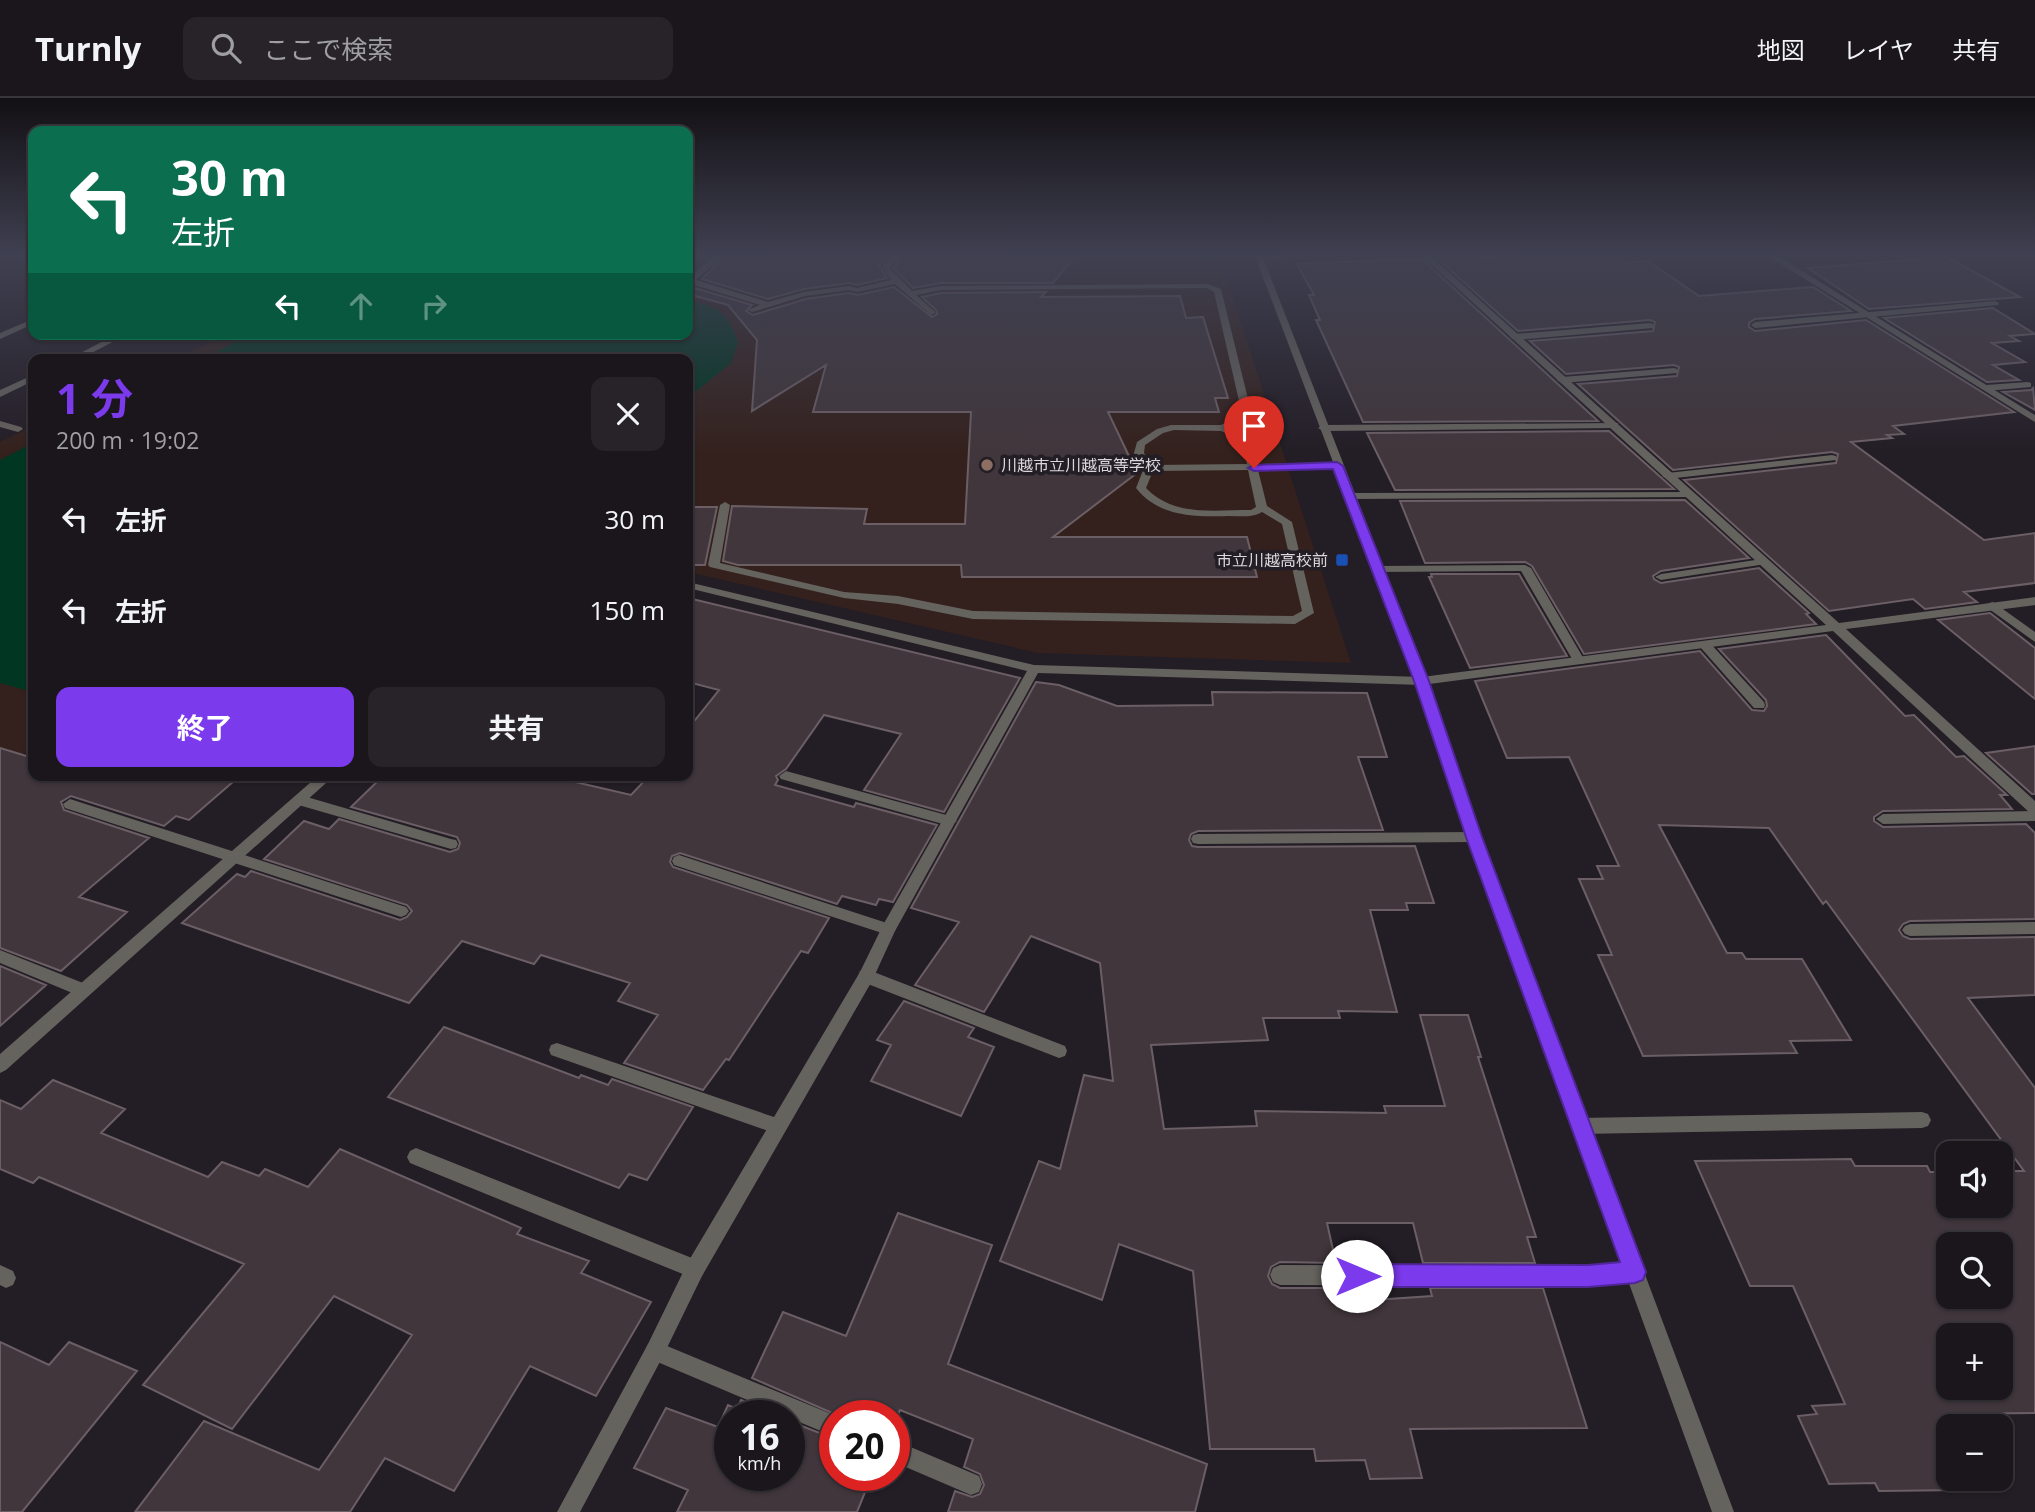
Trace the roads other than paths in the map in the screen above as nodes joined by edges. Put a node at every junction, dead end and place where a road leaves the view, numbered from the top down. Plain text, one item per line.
1 (1225, 322) edge
2 (1281, 322) edge
3 (1498, 322) edge
4 (1793, 322) edge
5 (1878, 322) edge
6 (28, 323) edge
7 (1755, 325) dead end
8 (1650, 326) dead end
9 (0, 336) edge
10 (1514, 337) junction
11 (112, 340) edge
12 (83, 354) edge
13 (1674, 371) dead end
14 (28, 380) edge
15 (1562, 380) junction
16 (2028, 385) dead end
17 (1986, 388) junction
18 (0, 394) edge
19 (2035, 419) edge
20 (0, 424) edge
21 (1615, 425) junction
22 (1223, 428) junction
23 (1323, 428) junction
24 (18, 429) dead end
25 (1832, 458) dead end
26 (1337, 466) junction
27 (1149, 468) junction
28 (1254, 468) junction
29 (1667, 476) junction
30 (1688, 495) junction
31 (1350, 496) junction
32 (725, 505) dead end
33 (1262, 508) junction
34 (1762, 562) junction
35 (1378, 569) junction
36 (1661, 577) dead end
37 (693, 586) edge
38 (2035, 601) edge
39 (1993, 607) junction
40 (1837, 625) junction
41 (2035, 638) edge
42 (1705, 645) junction
43 (1579, 661) junction
44 (1034, 669) junction
45 (1422, 681) junction
46 (1759, 705) dead end
47 (786, 776) dead end
48 (321, 781) edge
49 (300, 800) junction
50 (70, 804) dead end
51 (2035, 809) edge
52 (2035, 816) edge
53 (1883, 820) dead end
54 (950, 821) junction
55 (1474, 837) junction
56 (1198, 839) dead end
57 (451, 844) dead end
58 (233, 857) junction
59 (679, 860) dead end
60 (401, 911) dead end
61 (2035, 928) edge
62 (888, 929) junction
63 (1910, 930) dead end
64 (0, 956) edge
65 (866, 975) junction
66 (82, 990) junction
67 (557, 1050) dead end
68 (1059, 1051) dead end
69 (0, 1065) edge
70 (1922, 1120) dead end
71 (777, 1126) junction
72 (1579, 1126) junction
73 (416, 1157) dead end
74 (695, 1269) junction
75 (1635, 1272) junction
76 (1280, 1275) dead end
77 (655, 1351) junction
78 (819, 1419) edge
79 (910, 1458) edge
80 (971, 1484) dead end
81 (568, 1512) edge
82 (1723, 1512) edge

1 - 22 street
2 - 23 street
3 - 10 street
4 - 7 street
5 - 17 street
6 - 9 street
8 - 10 street
10 - 15 street
11 - 12 street
13 - 15 street
14 - 18 street
15 - 21 street
16 - 17 street
17 - 19 street
20 - 24 street
21 - 23 street
21 - 29 street
22 - 27 street
22 - 28 street
23 - 26 street
25 - 29 street
26 - 28 street
26 - 31 street
27 - 28 street
27 - 33 street
28 - 33 street
29 - 30 street
30 - 31 street
30 - 34 street
31 - 35 street
32 - 33 street
34 - 36 street
34 - 40 street
35 - 43 street
35 - 45 street
37 - 44 street
38 - 39 street
39 - 40 street
39 - 41 street
40 - 42 street
40 - 51 street
42 - 43 street
42 - 46 street
43 - 45 street
44 - 45 street
44 - 54 street
45 - 55 street
47 - 54 street
48 - 49 street
49 - 57 street
49 - 58 street
50 - 58 street
52 - 53 street
54 - 62 street
55 - 56 street
55 - 72 street
58 - 60 street
58 - 66 street
59 - 62 street
61 - 63 street
62 - 65 street
64 - 66 street
65 - 68 street
65 - 71 street
66 - 69 street
67 - 71 street
70 - 72 street
71 - 74 street
72 - 75 street
73 - 74 street
74 - 77 street
75 - 76 street
75 - 82 street
77 - 78 street
77 - 81 street
79 - 80 street

